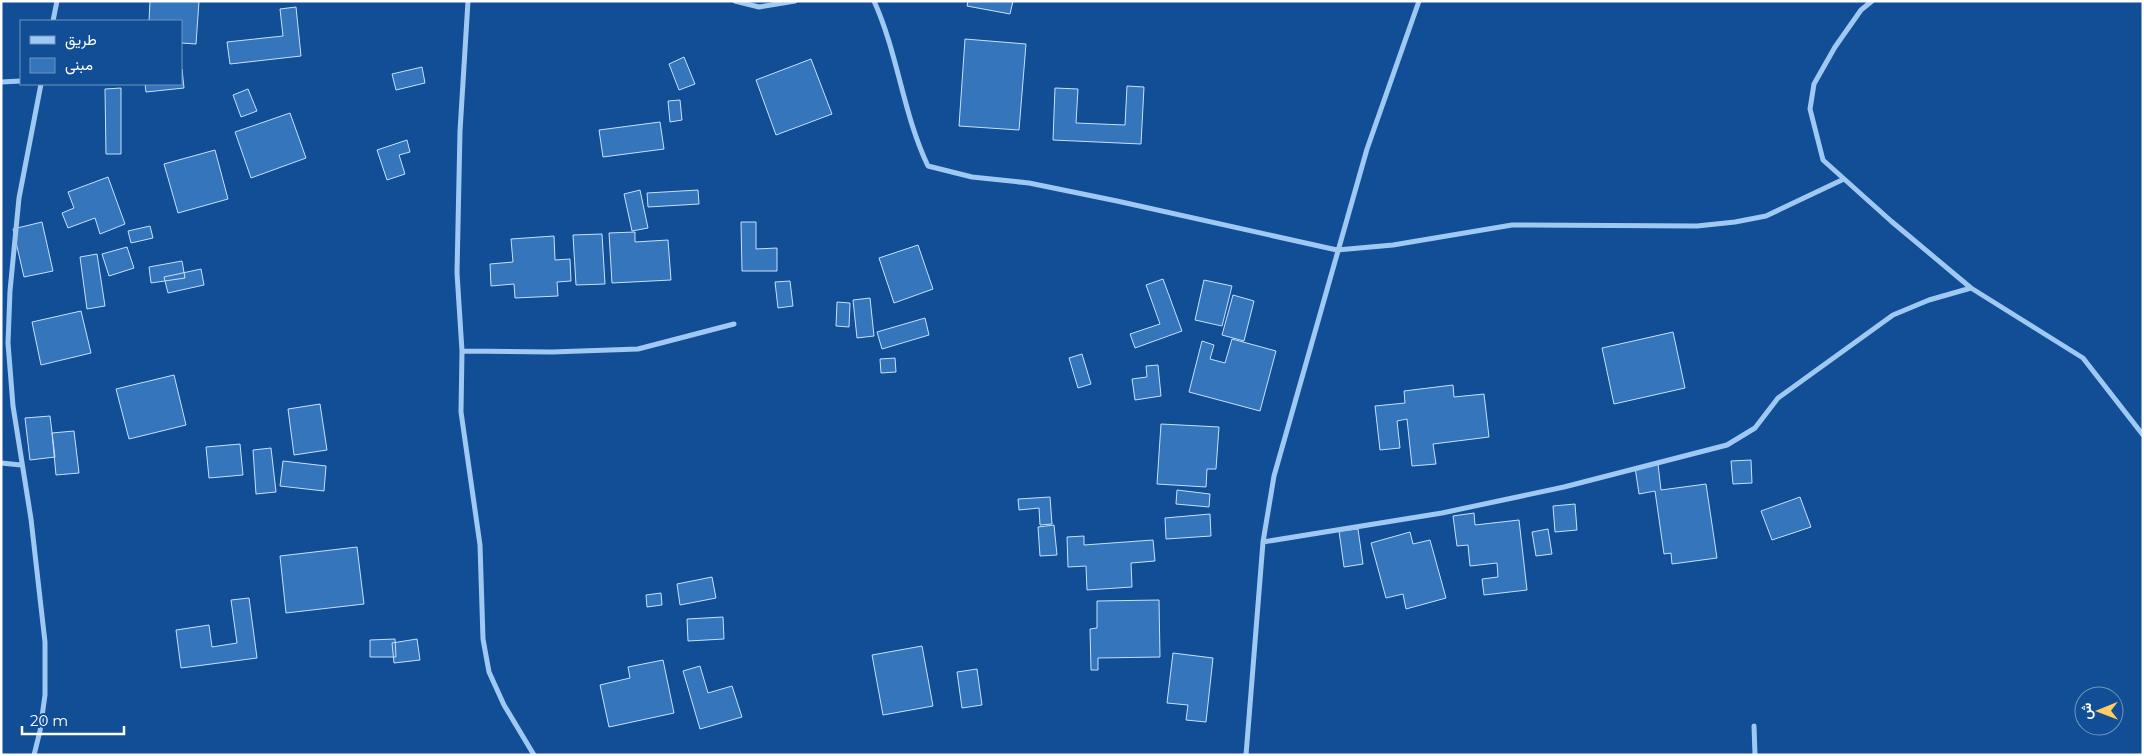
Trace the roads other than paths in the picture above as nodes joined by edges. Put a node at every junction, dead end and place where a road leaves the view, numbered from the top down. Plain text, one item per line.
1 (57, 1) edge
2 (468, 1) edge
3 (736, 1) edge
4 (795, 1) edge
5 (874, 1) edge
6 (1419, 1) edge
7 (1872, 1) edge
8 (53, 20) edge
9 (20, 81) edge
10 (1, 82) edge
11 (41, 85) edge
12 (1844, 179) junction
13 (1337, 250) junction
14 (1971, 288) junction
15 (734, 324) dead end
16 (462, 351) junction
17 (2143, 435) edge
18 (1, 463) edge
19 (21, 464) junction
20 (1263, 542) junction
21 (1754, 726) dead end
22 (34, 755) edge
23 (534, 755) edge
24 (1246, 755) edge
25 (1756, 755) edge

1 - 8 street
2 - 16 street
3 - 4 street
5 - 13 street
6 - 13 street
7 - 12 street
9 - 10 street
11 - 19 street
12 - 13 street
12 - 14 street
13 - 20 street
14 - 17 street
14 - 20 street
15 - 16 street
16 - 23 street
18 - 19 street
19 - 22 street
20 - 24 street
21 - 25 street

